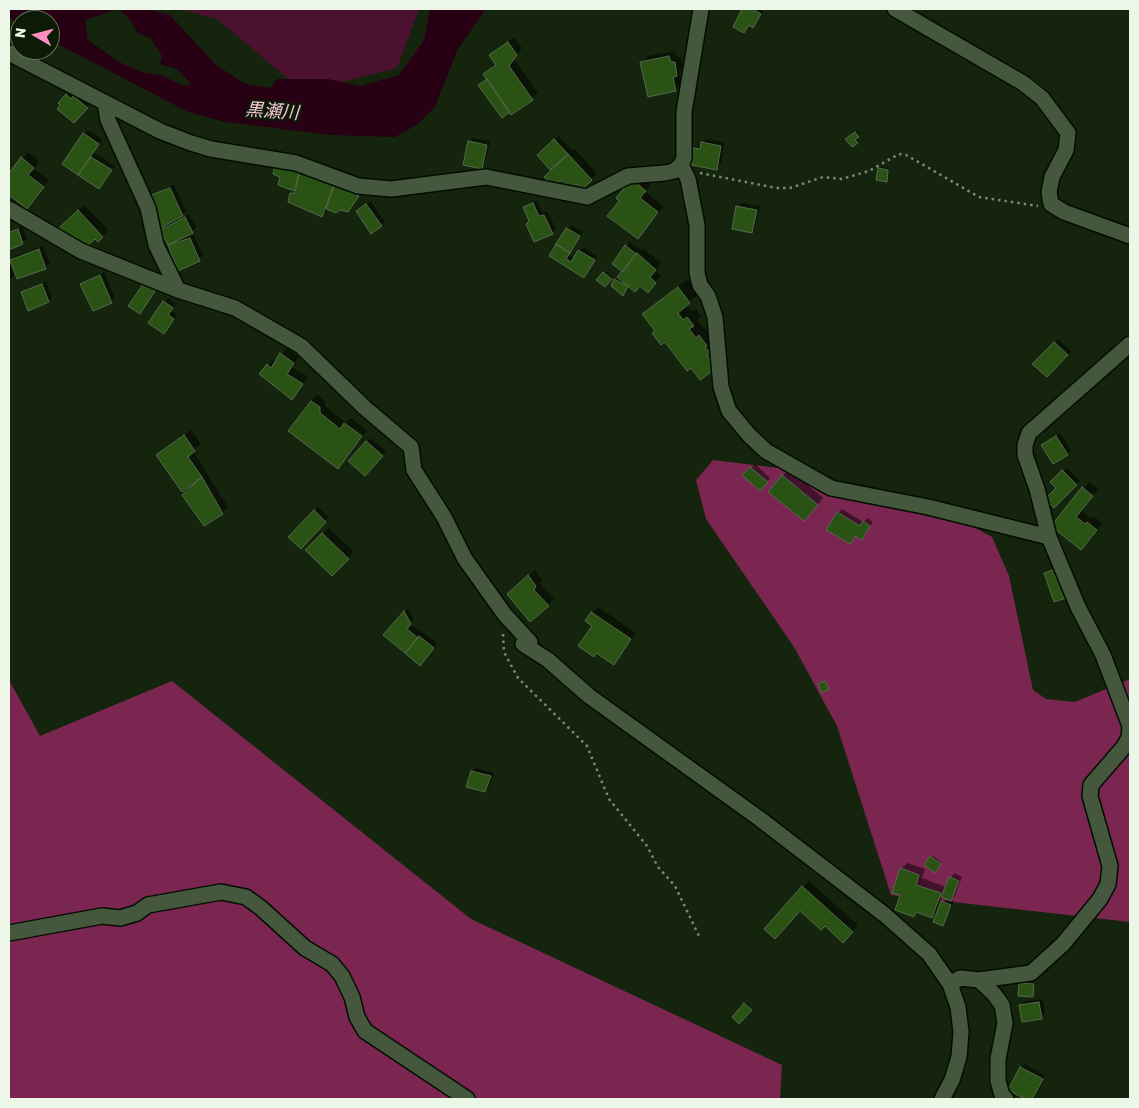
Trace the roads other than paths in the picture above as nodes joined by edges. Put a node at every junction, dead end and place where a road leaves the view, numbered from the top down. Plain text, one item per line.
1 (702, 9) edge
2 (895, 9) edge
3 (9, 52) edge
4 (105, 103) junction
5 (683, 168) junction
6 (9, 209) edge
7 (1130, 236) edge
8 (178, 290) junction
9 (1130, 344) edge
10 (1049, 537) junction
11 (9, 933) edge
12 (979, 980) junction
13 (950, 984) junction
14 (467, 1099) edge
15 (942, 1099) edge
16 (1006, 1099) edge

1 - 5 street
2 - 7 street
3 - 4 street
4 - 5 street
4 - 8 street
5 - 10 street
6 - 8 street
8 - 13 street
9 - 10 street
10 - 12 street
11 - 14 street
12 - 13 street
12 - 16 street
13 - 15 street

